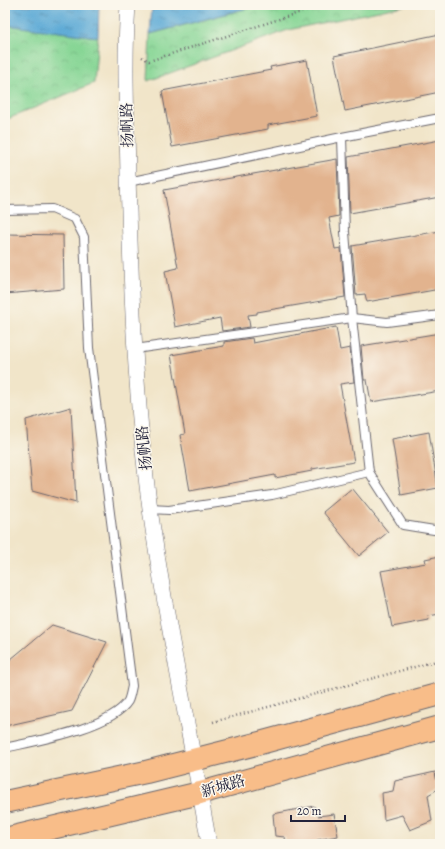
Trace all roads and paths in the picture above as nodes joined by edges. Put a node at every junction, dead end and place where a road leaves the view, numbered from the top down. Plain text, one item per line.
1 (128, 5) edge
2 (323, 5) edge
3 (125, 47) junction
4 (440, 118) edge
5 (342, 137) junction
6 (128, 182) junction
7 (5, 210) edge
8 (440, 315) edge
9 (352, 318) junction
10 (135, 349) junction
11 (369, 472) junction
12 (150, 509) junction
13 (440, 529) edge
14 (440, 660) edge
15 (440, 694) edge
16 (213, 722) dead end
17 (440, 726) edge
18 (5, 748) edge
19 (194, 759) junction
20 (200, 793) junction
21 (5, 802) edge
22 (5, 839) edge
23 (210, 844) edge

1 - 3 street, 扬帆路
2 - 3 path
3 - 6 street, 扬帆路
4 - 5 lane
5 - 6 lane
5 - 9 lane
6 - 10 street, 扬帆路
7 - 18 lane
8 - 9 lane
9 - 10 lane
9 - 11 lane
10 - 12 street, 扬帆路
11 - 12 lane
11 - 13 lane
12 - 19 street, 扬帆路
14 - 16 path
15 - 19 main road
17 - 20 main road, 新城路
19 - 20 street, 扬帆路
19 - 21 main road
20 - 22 main road, 新城路
20 - 23 street, 扬帆路

